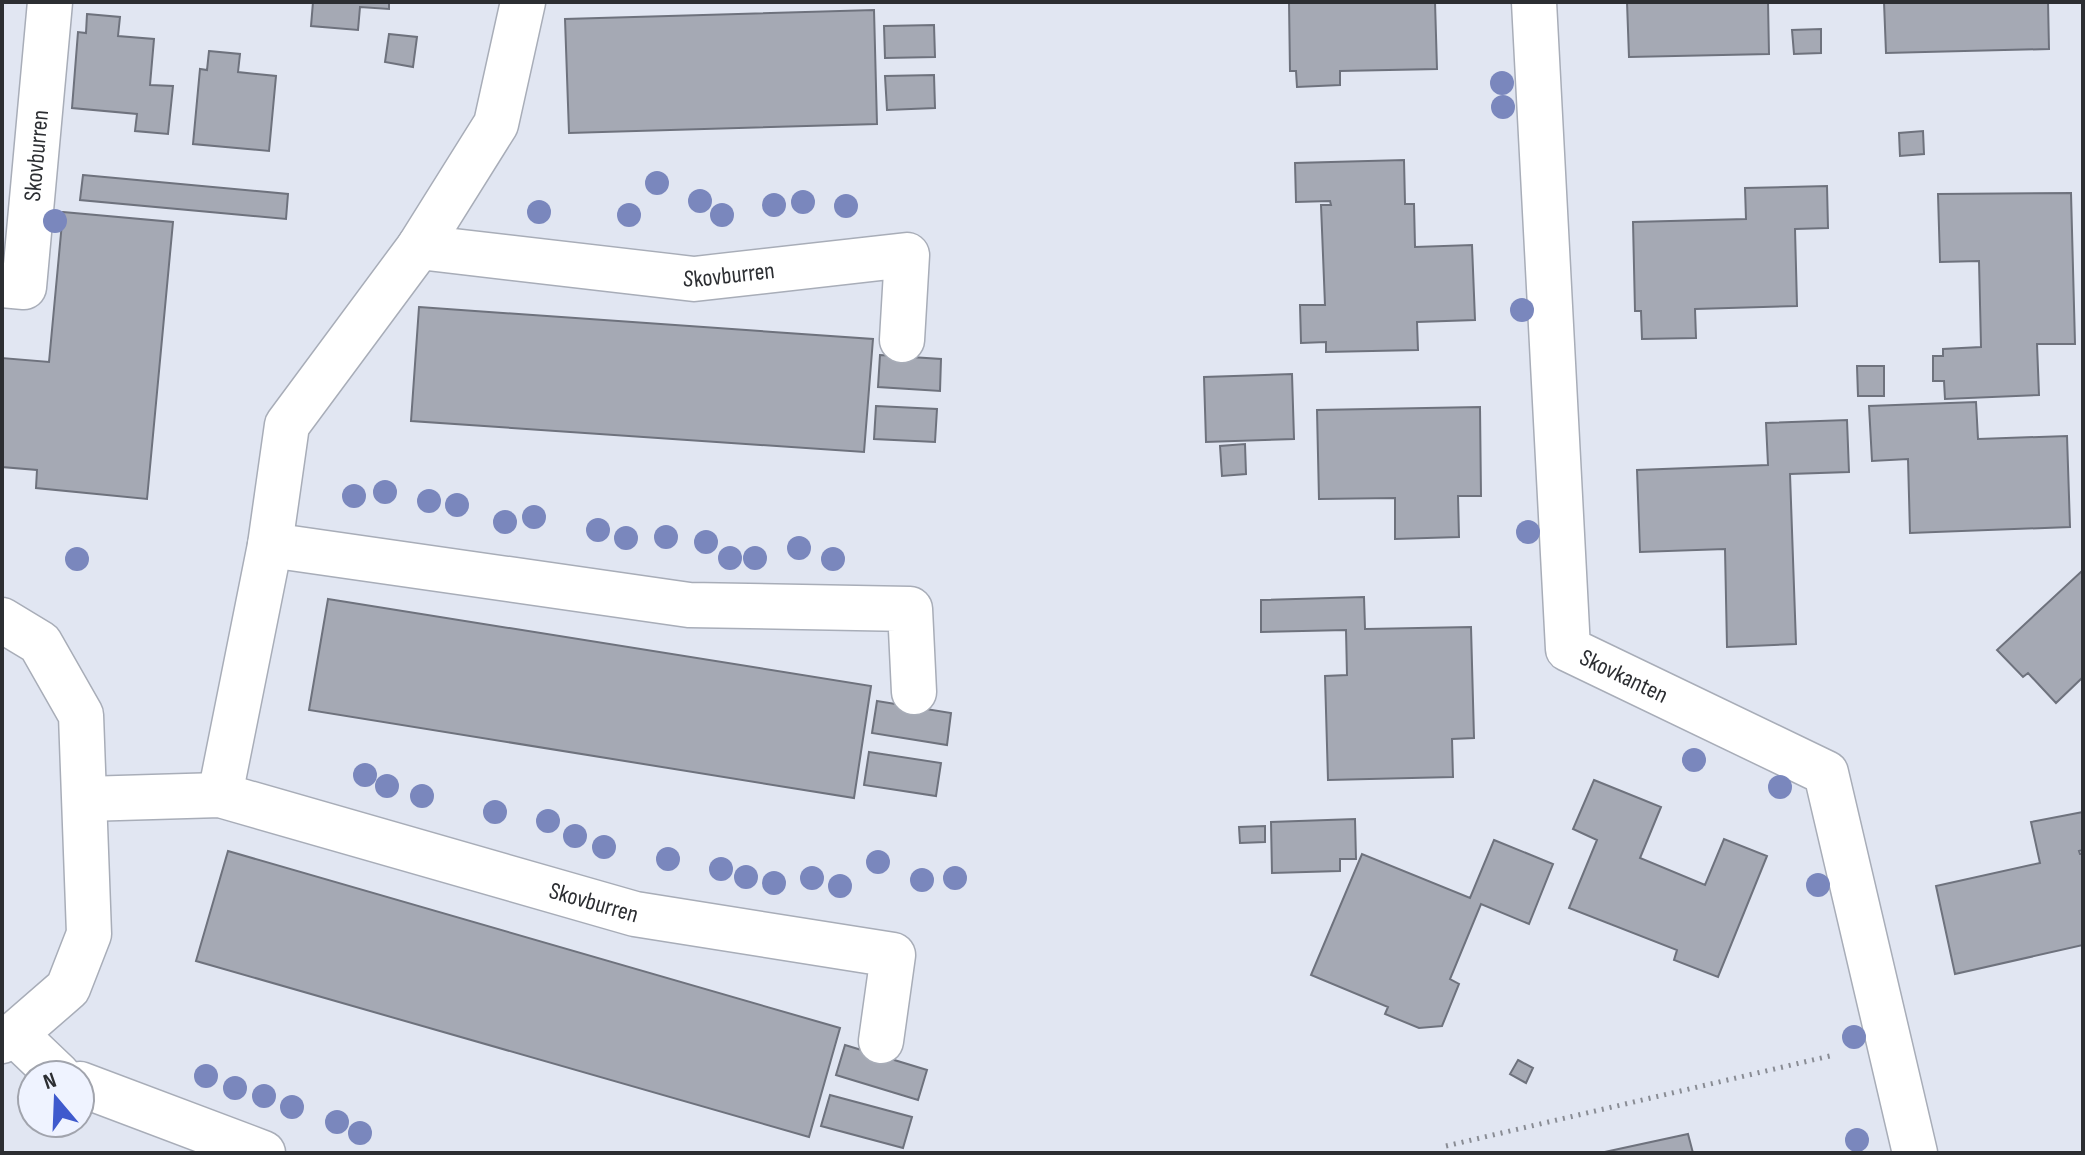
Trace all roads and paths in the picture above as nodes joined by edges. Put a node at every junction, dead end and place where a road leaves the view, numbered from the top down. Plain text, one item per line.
1 (50, 2) edge
2 (523, 2) edge
3 (1534, 2) edge
4 (419, 247) junction
5 (2, 285) edge
6 (902, 340) dead end
7 (270, 545) junction
8 (2, 620) edge
9 (914, 692) dead end
10 (220, 795) junction
11 (85, 799) junction
12 (8, 1038) edge
13 (881, 1041) dead end
14 (1889, 1042) junction
15 (36, 1059) edge
16 (96, 1090) edge
17 (1446, 1146) dead end
18 (263, 1153) edge
19 (1915, 1153) edge

1 - 5 street, Skovburren
2 - 4 street
3 - 14 street, Skovkanten
4 - 6 street, Skovburren
4 - 7 street
7 - 9 street
7 - 10 street
8 - 11 street
10 - 11 street, Skovburren
10 - 13 street, Skovburren
11 - 12 street
12 - 15 street
14 - 17 path
14 - 19 street, Skovkanten
16 - 18 street

